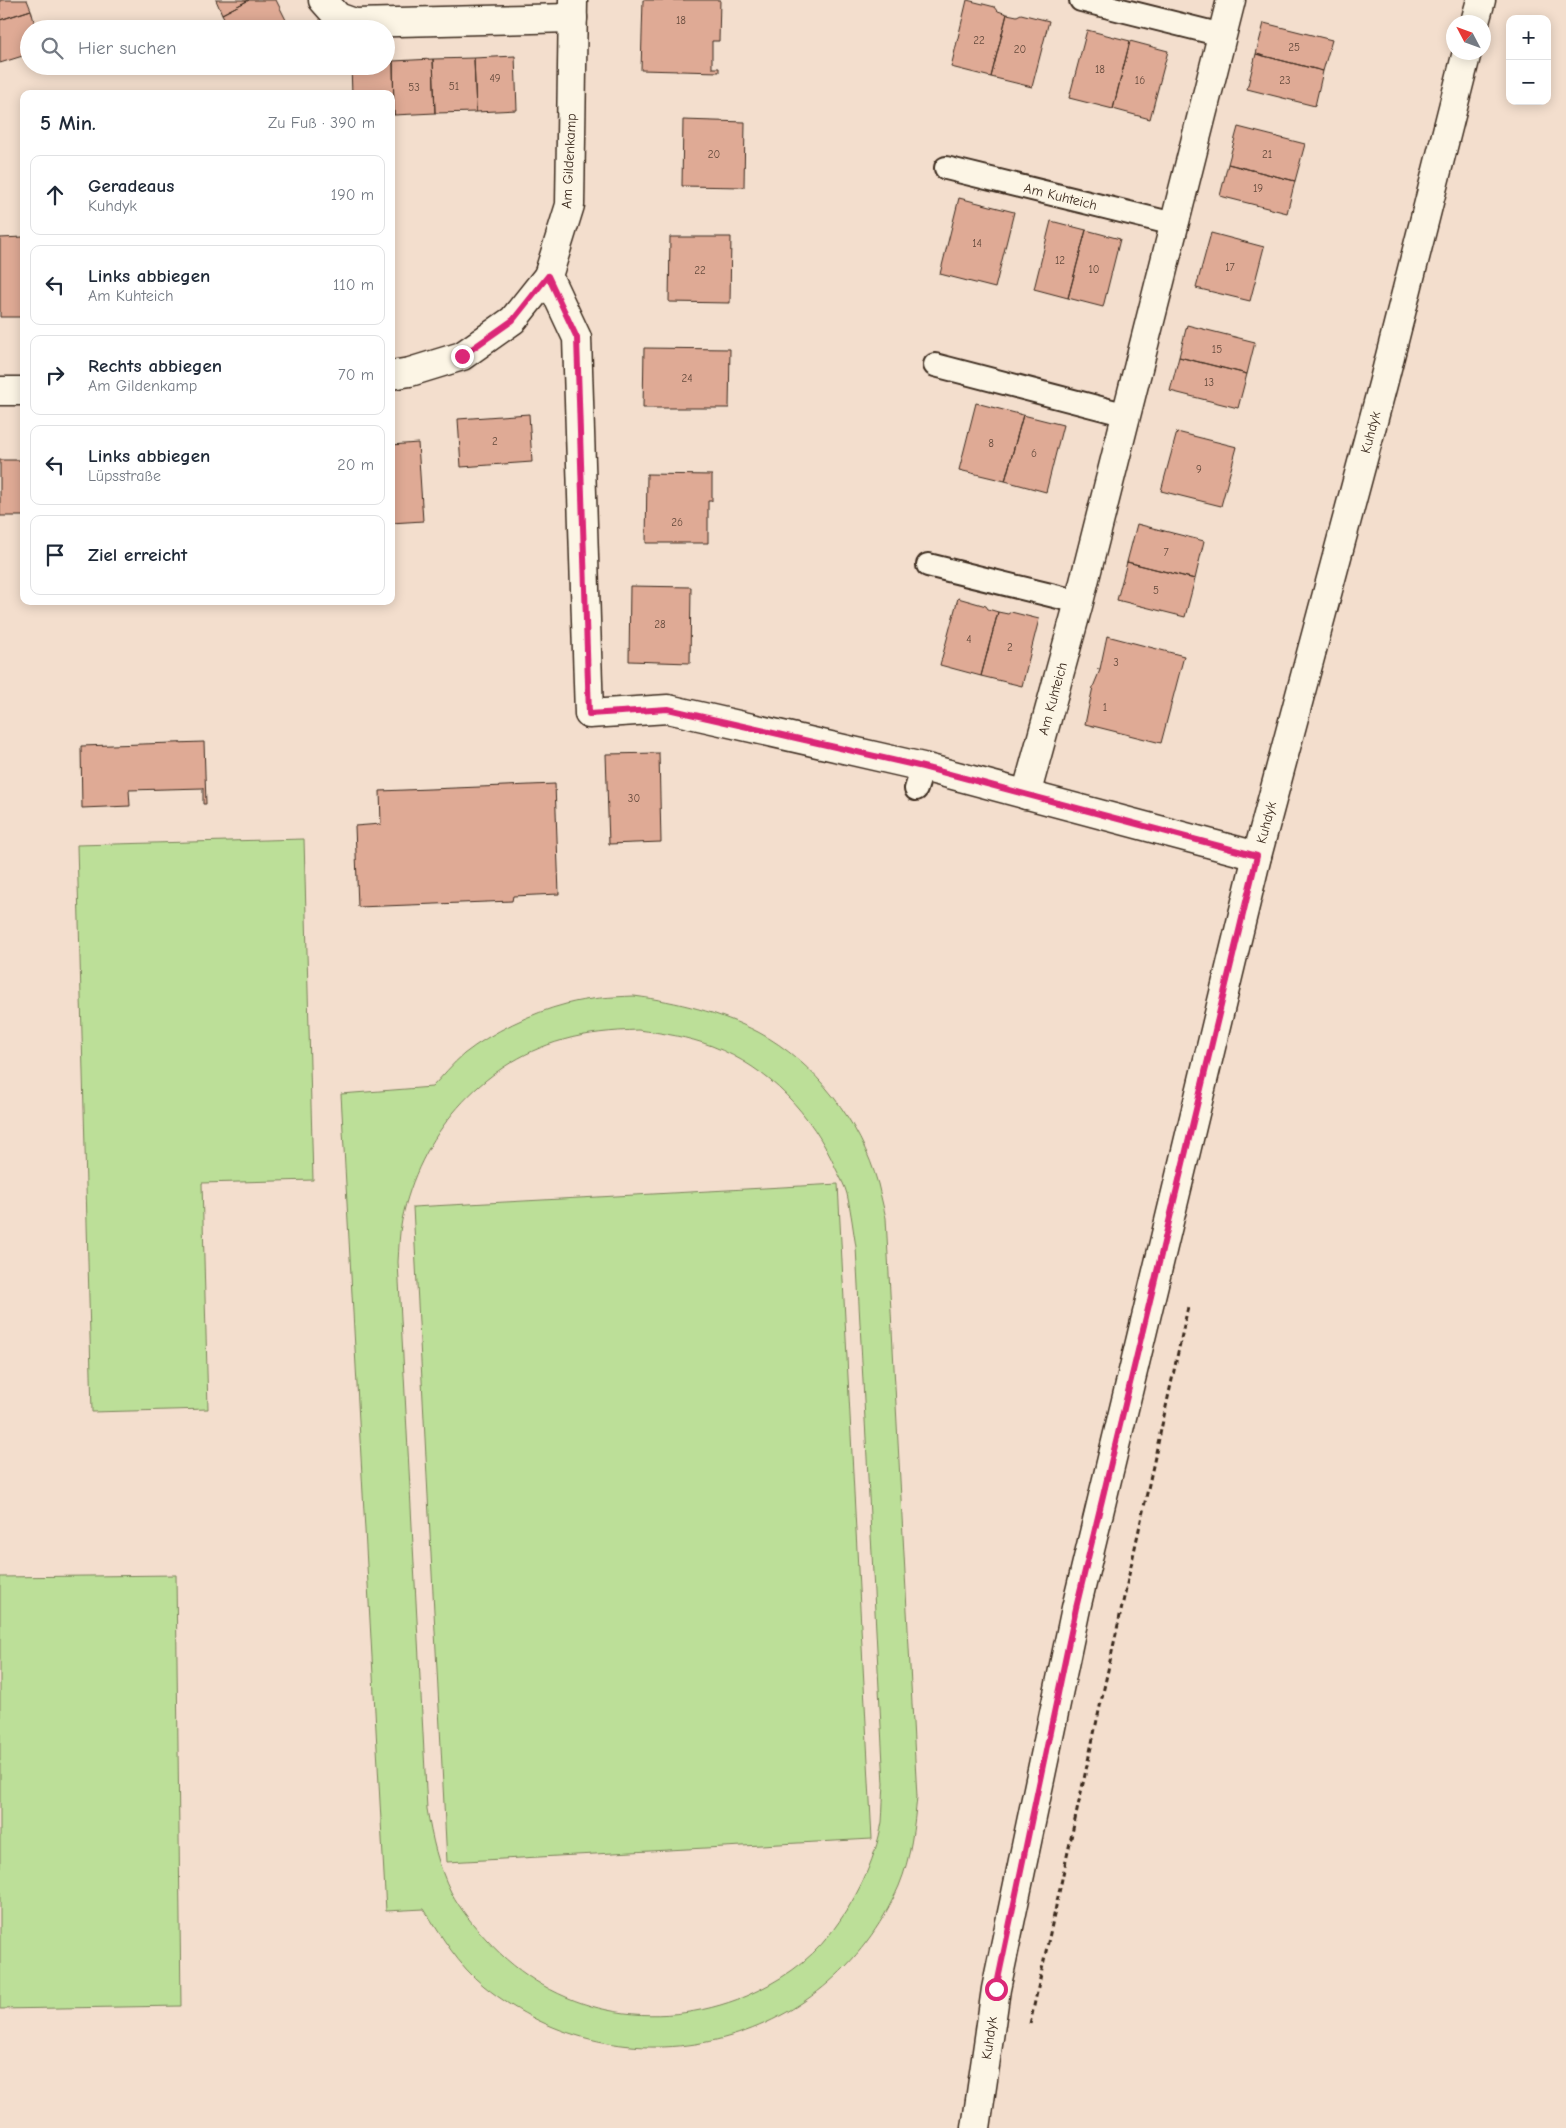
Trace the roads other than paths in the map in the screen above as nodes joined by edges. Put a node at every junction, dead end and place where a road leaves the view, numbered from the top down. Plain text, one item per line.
1 (323, 0) edge
2 (1081, 0) edge
3 (1231, 0) edge
4 (1481, 0) edge
5 (573, 9) edge
6 (1477, 15) edge
7 (346, 20) edge
8 (395, 20) edge
9 (1222, 36) junction
10 (1465, 60) edge
11 (946, 168) dead end
12 (1174, 224) junction
13 (548, 276) junction
14 (935, 365) dead end
15 (395, 374) edge
16 (0, 391) edge
17 (20, 391) edge
18 (1127, 415) junction
19 (928, 565) dead end
20 (1079, 602) junction
21 (1026, 795) junction
22 (1257, 856) junction
23 (976, 2128) edge

1 - 7 street, Am Gildenkamp
2 - 9 lane
3 - 9 street, Am Kuhteich
4 - 6 street
5 - 8 street, Am Gildenkamp
5 - 13 street, Am Gildenkamp
9 - 12 street, Am Kuhteich
10 - 22 street, Kuhdyk
11 - 12 lane, Am Kuhteich
12 - 18 street, Am Kuhteich
13 - 15 street
13 - 21 street
14 - 18 lane
16 - 17 street
18 - 20 street, Am Kuhteich
19 - 20 lane
20 - 21 street, Am Kuhteich
21 - 22 street
22 - 23 street, Kuhdyk

